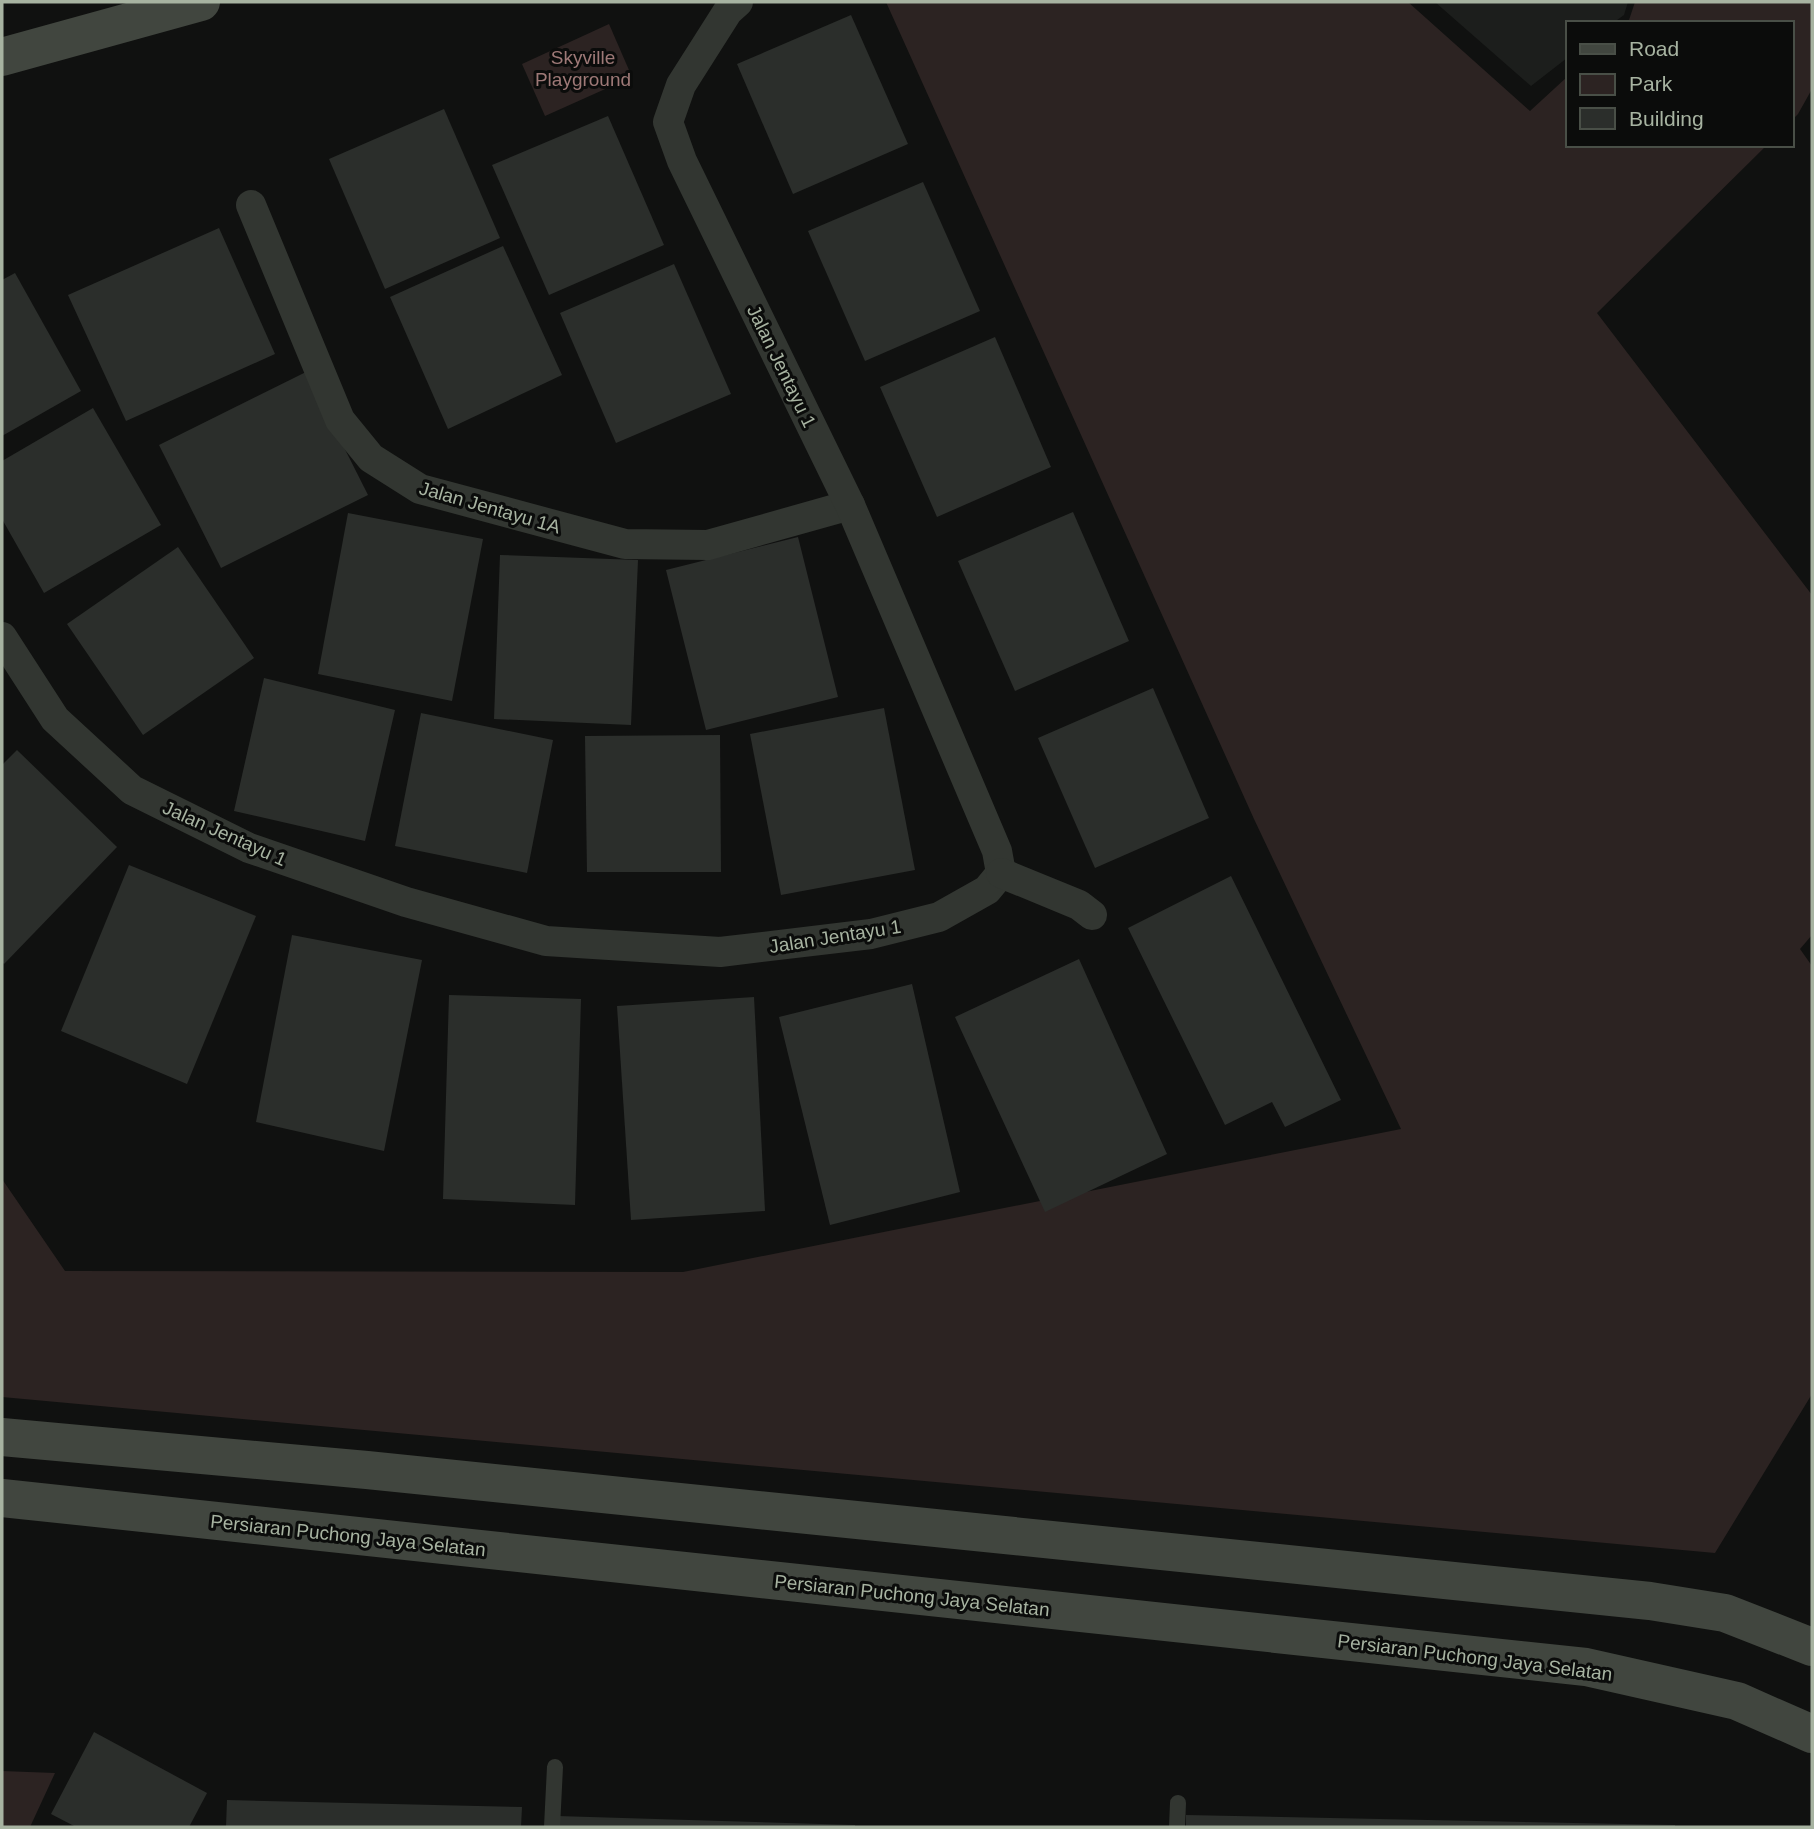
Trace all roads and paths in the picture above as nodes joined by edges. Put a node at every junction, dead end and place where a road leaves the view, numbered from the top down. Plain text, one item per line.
1 (201, 2) edge
2 (738, 2) edge
3 (2, 58) edge
4 (251, 205) dead end
5 (849, 505) junction
6 (2, 637) edge
7 (1000, 873) junction
8 (1091, 915) dead end
9 (2, 1437) edge
10 (2, 1498) edge
11 (1812, 1647) edge
12 (1812, 1734) edge
13 (555, 1767) dead end
14 (1178, 1803) dead end
15 (552, 1827) edge
16 (1177, 1827) edge

1 - 3 main road
2 - 5 street, Jalan Jentayu 1
4 - 5 street, Jalan Jentayu 1A
5 - 7 street, Jalan Jentayu 1
6 - 7 street, Jalan Jentayu 1
7 - 8 street
9 - 11 main road
10 - 12 main road, Persiaran Puchong Jaya Selatan
13 - 15 lane
14 - 16 lane

